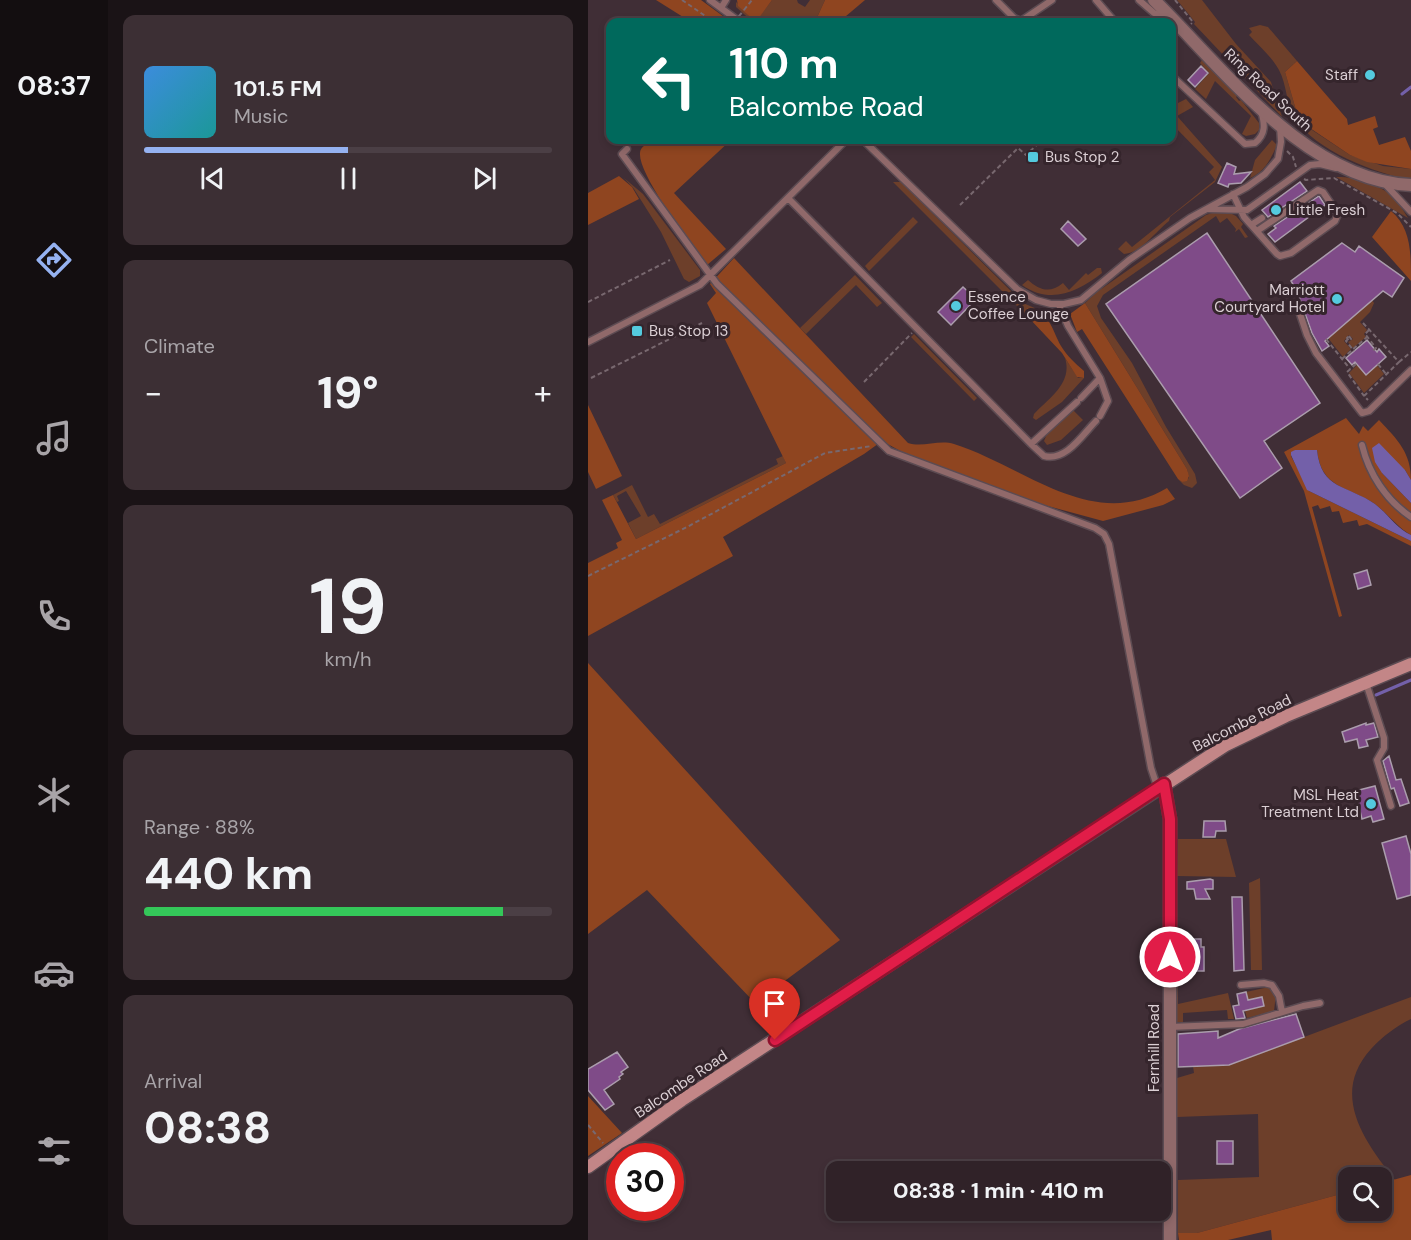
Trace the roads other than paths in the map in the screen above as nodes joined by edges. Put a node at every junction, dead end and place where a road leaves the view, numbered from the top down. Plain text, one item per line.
1 (710, 0) edge
2 (726, 0) edge
3 (996, 0) edge
4 (1052, 0) edge
5 (1096, 0) edge
6 (1139, 0) edge
7 (1154, 0) edge
8 (721, 8) junction
9 (735, 18) edge
10 (1014, 18) edge
11 (1026, 18) edge
12 (1112, 18) edge
13 (1166, 18) edge
14 (1172, 18) edge
15 (1176, 22) edge
16 (1176, 80) edge
17 (1258, 104) junction
18 (1280, 125) junction
19 (842, 144) edge
20 (867, 144) edge
21 (627, 149) dead end
22 (1359, 175) junction
23 (1384, 183) junction
24 (1411, 185) edge
25 (1233, 194) junction
26 (788, 198) junction
27 (1205, 209) junction
28 (1240, 211) junction
29 (1411, 212) edge
30 (1262, 218) dead end
31 (1251, 225) junction
32 (1257, 231) junction
33 (710, 276) junction
34 (1059, 305) junction
35 (1297, 305) dead end
36 (588, 342) edge
37 (1411, 370) edge
38 (1100, 378) junction
39 (1031, 444) junction
40 (1362, 445) dead end
41 (1411, 517) edge
42 (1411, 664) edge
43 (1366, 683) junction
44 (1161, 787) junction
45 (1391, 806) dead end
46 (1241, 985) dead end
47 (1320, 1004) dead end
48 (1282, 1012) junction
49 (1170, 1027) junction
50 (588, 1167) edge
51 (1170, 1240) edge

1 - 8 lane
2 - 8 lane
3 - 10 lane
4 - 11 lane
5 - 12 lane
6 - 13 lane
7 - 14 street, Ring Road South
8 - 9 lane
15 - 17 street, Ring Road South
16 - 17 lane
17 - 18 street, Ring Road South
18 - 22 street, Ring Road South
18 - 25 lane
19 - 26 lane
20 - 34 lane
21 - 33 lane
22 - 23 street, Ring Road South
22 - 28 lane
23 - 24 street, Ring Road South
23 - 29 lane
25 - 27 lane
25 - 28 lane
26 - 33 lane
26 - 39 lane
27 - 28 lane
27 - 34 lane
28 - 31 lane
30 - 31 lane
31 - 32 lane
32 - 32 lane
33 - 36 lane
33 - 44 lane
34 - 38 lane
35 - 37 lane
38 - 39 lane
38 - 39 lane
40 - 41 lane
42 - 43 main road, Balcombe Road
43 - 44 main road, Balcombe Road
43 - 45 lane
44 - 49 street, Fernhill Road
44 - 50 main road, Balcombe Road
46 - 48 lane
47 - 48 lane
48 - 49 lane
49 - 51 street, Fernhill Road

